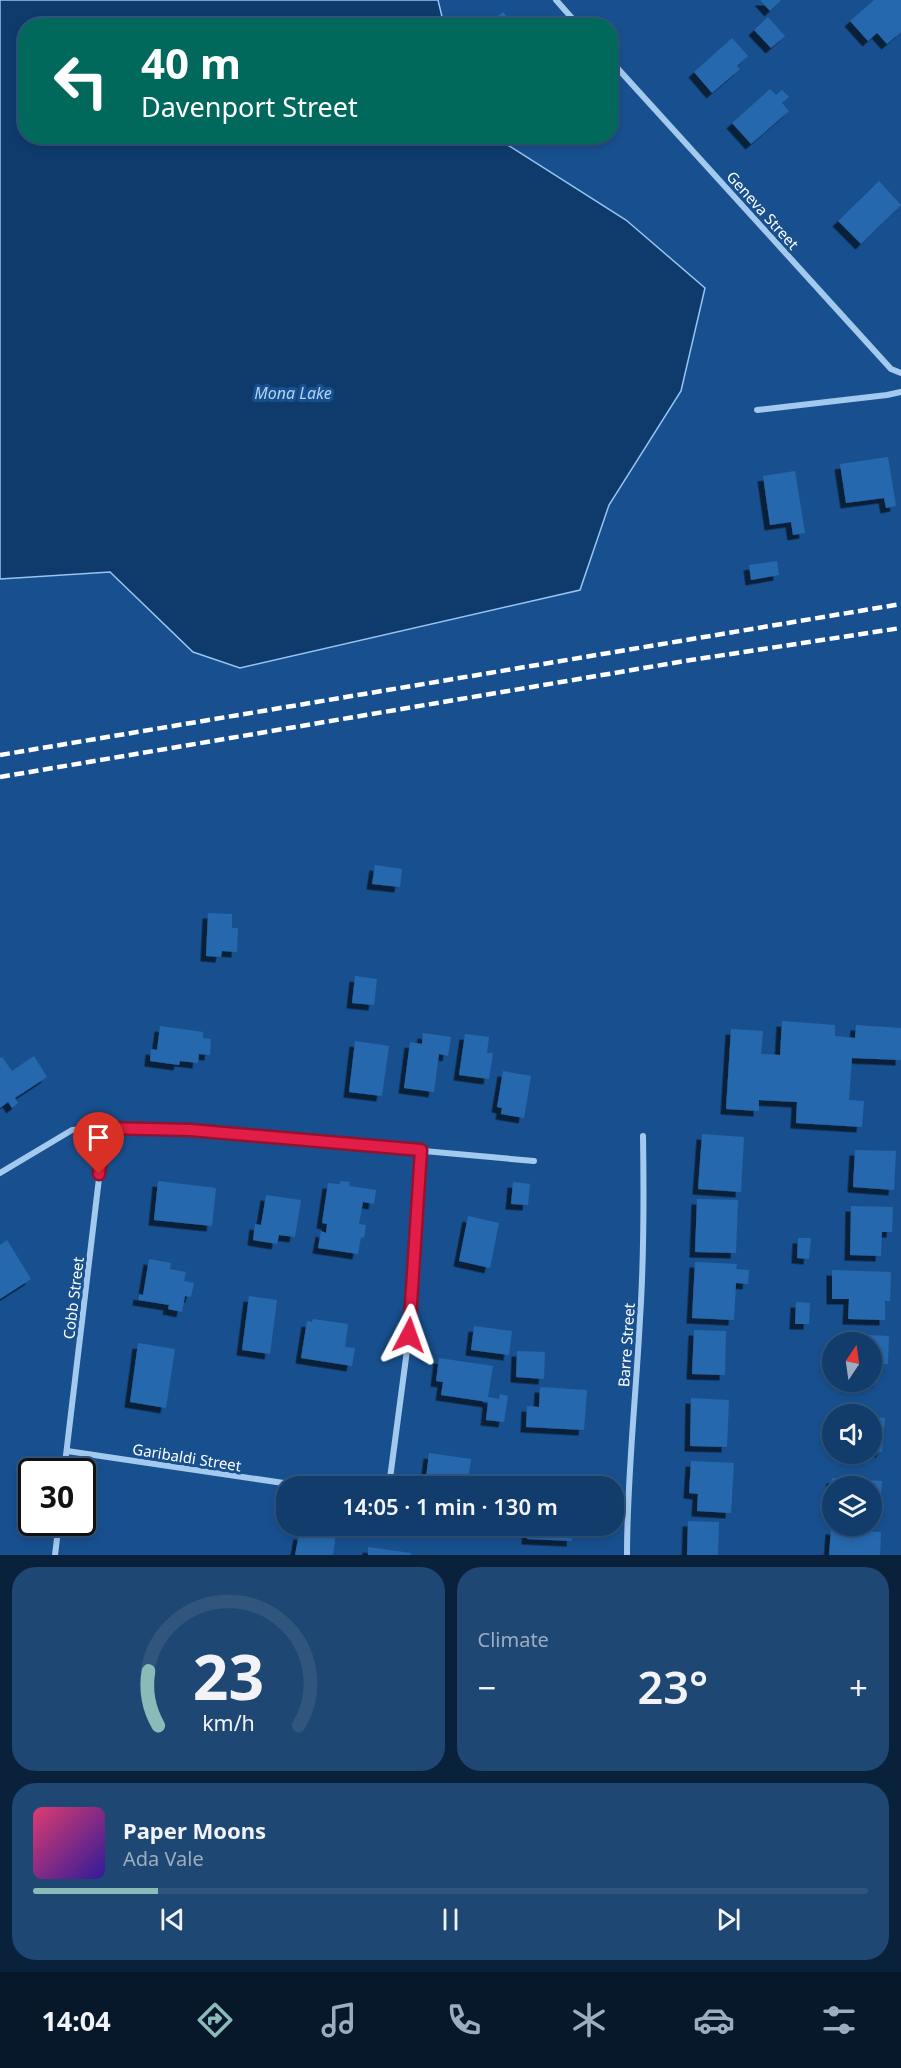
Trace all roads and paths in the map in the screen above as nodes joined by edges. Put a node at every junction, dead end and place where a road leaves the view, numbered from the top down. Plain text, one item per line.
1 (556, 0) edge
2 (572, 18) edge
3 (618, 69) edge
4 (901, 374) edge
5 (901, 392) edge
6 (757, 410) dead end
7 (105, 1128) junction
8 (643, 1136) dead end
9 (421, 1150) junction
10 (534, 1161) dead end
11 (0, 1173) edge
12 (67, 1451) junction
13 (66, 1458) edge
14 (390, 1476) edge
15 (276, 1482) edge
16 (57, 1536) edge
17 (55, 1555) edge
18 (627, 1555) edge

1 - 2 street
3 - 4 street, Geneva Street
5 - 6 street
7 - 9 street
7 - 11 street
7 - 12 street, Cobb Street
8 - 18 street, Barre Street
9 - 10 street
9 - 14 street
12 - 13 street, Cobb Street
12 - 15 street, Garibaldi Street
16 - 17 street

